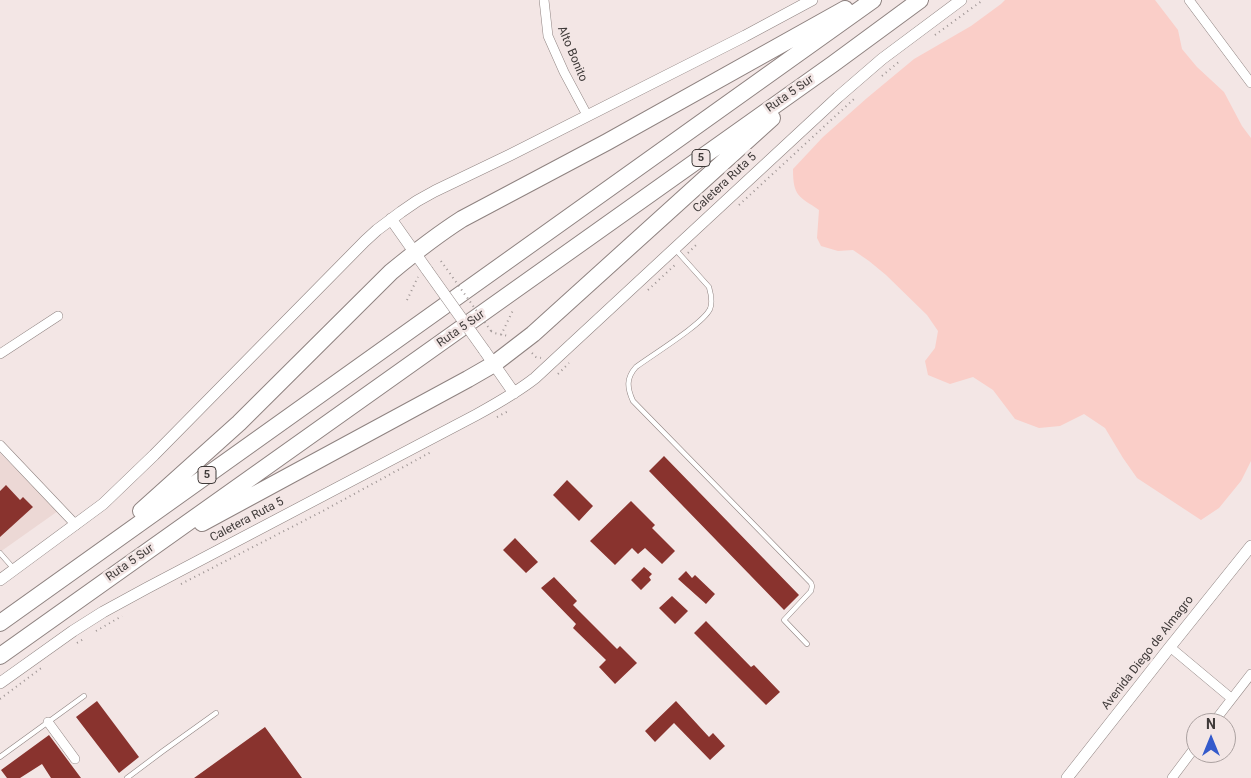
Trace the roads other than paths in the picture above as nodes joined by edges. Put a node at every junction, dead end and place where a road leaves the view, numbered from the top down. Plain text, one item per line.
1 (544, 0) edge
2 (812, 0) edge
3 (862, 0) edge
4 (873, 0) edge
5 (920, 0) edge
6 (961, 0) edge
7 (1189, 0) edge
8 (833, 64) junction
9 (1251, 83) edge
10 (587, 115) junction
11 (391, 219) junction
12 (674, 248) junction
13 (415, 252) junction
14 (58, 316) dead end
15 (0, 354) edge
16 (494, 364) junction
17 (514, 393) junction
18 (0, 445) edge
19 (76, 525) junction
20 (1251, 546) edge
21 (0, 553) edge
22 (139, 556) junction
23 (82, 564) junction
24 (15, 570) junction
25 (0, 580) edge
26 (0, 623) edge
27 (807, 644) dead end
28 (1170, 647) junction
29 (0, 656) edge
30 (1251, 674) edge
31 (0, 683) edge
32 (84, 696) dead end
33 (1231, 698) junction
34 (216, 713) dead end
35 (1220, 713) edge
36 (48, 722) junction
37 (0, 756) edge
38 (75, 759) dead end
39 (1186, 759) edge
40 (1072, 776) edge
41 (127, 778) edge
42 (1172, 778) edge

1 - 10 street, Alto Bonito
2 - 10 street
3 - 13 highway
4 - 23 highway, 5
5 - 8 highway, Ruta 5 Sur / 5
6 - 12 street, Caletera Ruta 5
7 - 9 street
8 - 16 highway
8 - 22 highway, Ruta 5 Sur / 5
10 - 11 street
11 - 13 street
11 - 19 street
12 - 17 street, Caletera Ruta 5
12 - 27 lane
13 - 16 street, bridge
13 - 23 highway
14 - 15 street
16 - 17 street
16 - 22 highway
17 - 31 street, Caletera Ruta 5
18 - 19 street
19 - 24 street
20 - 28 street, Avenida Diego de Almagro
21 - 24 lane
22 - 29 highway, Ruta 5 Sur / 5
23 - 26 highway, 5
24 - 25 street
28 - 33 street
28 - 40 street, Avenida Diego de Almagro
30 - 33 street
32 - 36 lane
33 - 35 street
34 - 41 lane
36 - 37 lane
36 - 38 street
39 - 42 street

